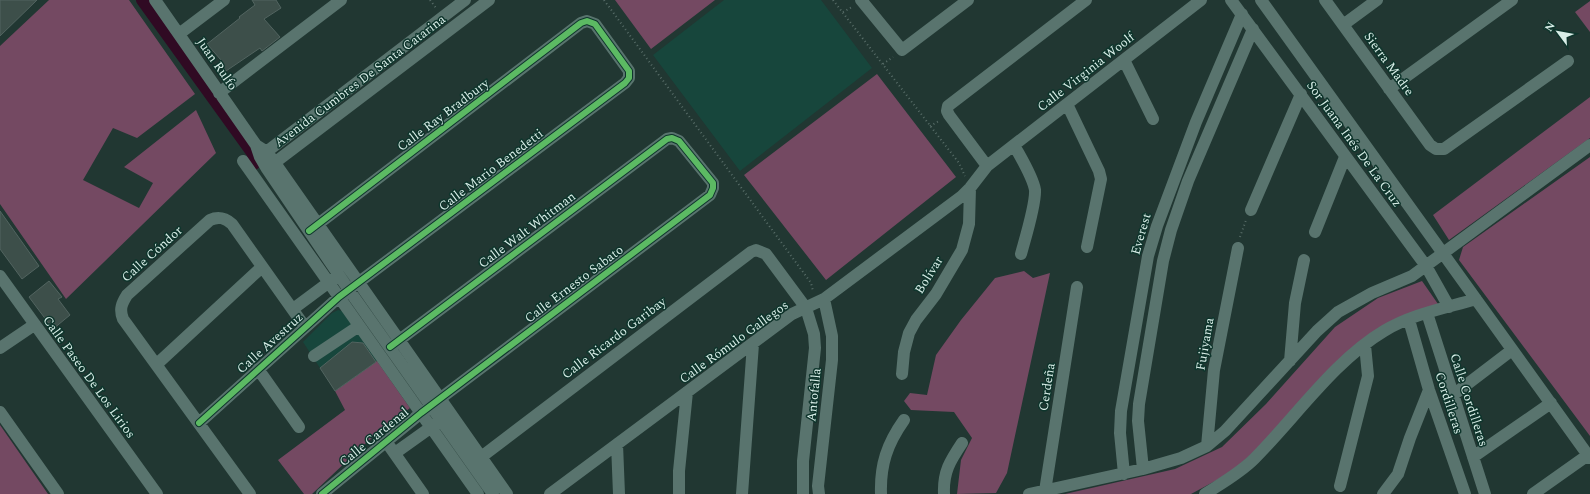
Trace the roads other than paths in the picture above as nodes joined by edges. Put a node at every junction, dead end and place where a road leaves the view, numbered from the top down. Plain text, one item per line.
1 (155, 0) edge
2 (224, 0) edge
3 (341, 0) edge
4 (465, 0) edge
5 (489, 0) edge
6 (861, 0) edge
7 (968, 0) edge
8 (1086, 0) edge
9 (1201, 0) edge
10 (1231, 0) edge
11 (1261, 0) edge
12 (1325, 0) edge
13 (1377, 0) edge
14 (1512, 0) edge
15 (1242, 14) junction
16 (1343, 25) junction
17 (1253, 29) junction
18 (179, 34) junction
19 (1124, 60) junction
20 (1568, 61) dead end
21 (629, 71) joint
22 (1389, 89) junction
23 (220, 93) junction
24 (1301, 94) junction
25 (1068, 104) junction
26 (1153, 119) dead end
27 (667, 139) joint
28 (1014, 145) junction
29 (1590, 145) edge
30 (263, 155) junction
31 (1345, 157) junction
32 (243, 161) dead end
33 (271, 166) junction
34 (987, 166) junction
35 (970, 188) junction
36 (1251, 210) road end
37 (313, 227) junction
38 (1315, 232) dead end
39 (1087, 247) dead end
40 (1238, 248) road end
41 (1021, 254) dead end
42 (1444, 254) junction
43 (1304, 260) dead end
44 (1426, 266) junction
45 (262, 267) junction
46 (344, 272) junction
47 (0, 276) edge
48 (329, 282) junction
49 (354, 287) junction
50 (1077, 287) dead end
51 (339, 297) junction
52 (1476, 299) junction
53 (816, 304) junction
54 (1449, 307) junction
55 (293, 309) junction
56 (1427, 313) junction
57 (1410, 320) junction
58 (34, 325) junction
59 (359, 326) junction
60 (305, 327) junction
61 (400, 340) junction
62 (753, 344) junction
63 (1365, 345) junction
64 (390, 347) junction
65 (0, 348) edge
66 (1512, 350) junction
67 (314, 356) dead end
68 (1290, 360) junction
69 (157, 364) junction
70 (258, 369) junction
71 (902, 374) dead end
72 (1429, 390) junction
73 (687, 392) junction
74 (1453, 396) junction
75 (441, 398) junction
76 (1551, 403) junction
77 (426, 409) junction
78 (0, 412) edge
79 (451, 412) junction
80 (904, 420) dead end
81 (199, 423) junction
82 (436, 423) junction
83 (299, 427) dead end
84 (386, 441) junction
85 (962, 443) dead end
86 (617, 444) junction
87 (1207, 446) junction
88 (394, 453) junction
89 (1589, 456) edge
90 (1473, 458) junction
91 (477, 461) junction
92 (1143, 469) junction
93 (1124, 474) junction
94 (1398, 474) junction
95 (1340, 486) dead end
96 (1045, 490) junction
97 (58, 494) edge
98 (157, 494) edge
99 (250, 494) edge
100 (322, 494) edge
101 (423, 494) edge
102 (478, 494) edge
103 (493, 494) edge
104 (507, 494) edge
105 (550, 494) edge
106 (619, 494) edge
107 (679, 494) edge
108 (742, 494) edge
109 (803, 494) edge
110 (820, 494) edge
111 (881, 494) edge
112 (944, 494) edge
113 (1029, 494) edge
114 (1205, 494) edge
115 (1383, 494) edge
116 (1396, 494) edge
117 (1465, 494) edge
118 (1485, 494) edge
119 (1533, 494) edge

1 - 18 street, Juan Rulfo
2 - 18 street
3 - 23 street
4 - 30 street, Avenida Cumbres De Santa Catarina
5 - 33 street, Avenida Cumbres De Santa Catarina
6 - 7 street
8 - 34 street
9 - 19 street, Calle Virginia Woolf
10 - 15 street, Sor Juana Inés De La Cruz
11 - 42 street, Sor Juana Inés De La Cruz
12 - 16 street, Sierra Madre
13 - 16 street
14 - 22 street
15 - 17 street, Sor Juana Inés De La Cruz
15 - 93 street, Everest
16 - 22 street, Sierra Madre
17 - 24 street, Sor Juana Inés De La Cruz
17 - 92 street
18 - 23 street, Juan Rulfo
19 - 25 street, Calle Virginia Woolf
19 - 26 street
20 - 22 street, Sierra Madre
21 - 37 street, Calle Ray Bradbury
21 - 49 street, Calle Mario Benedetti
23 - 30 street, Juan Rulfo
24 - 31 street, Sor Juana Inés De La Cruz
24 - 36 street
25 - 28 street, Calle Virginia Woolf
25 - 39 street
27 - 61 street, Calle Walt Whitman
27 - 75 street, Calle Ernesto Sabato
28 - 34 street, Calle Virginia Woolf
28 - 41 street
29 - 42 street
30 - 33 street
31 - 38 street
31 - 44 street, Sor Juana Inés De La Cruz
32 - 48 street
33 - 37 street
34 - 35 street, Calle Rómulo Gallegos
35 - 53 street, Calle Rómulo Gallegos
35 - 71 street, Bolívar
37 - 46 street
40 - 87 street, Fujiyama
42 - 44 street
42 - 52 street, Sor Juana Inés De La Cruz
43 - 68 street
44 - 54 street, Sor Juana Inés De La Cruz
44 - 68 street
45 - 55 street, Calle Cóndor
45 - 69 street
45 - 69 street, Calle Cóndor
46 - 48 street, Calle Avestruz
46 - 49 street
47 - 58 street, Calle Paseo De Los Lirios
48 - 51 street
48 - 55 street, Calle Avestruz
49 - 51 street, Calle Avestruz
49 - 61 street
49 - 64 street
50 - 96 street, Cerdeña
51 - 59 street
51 - 60 street, Calle Avestruz
52 - 54 street
52 - 66 street
53 - 62 street, Calle Rómulo Gallegos
53 - 91 street, Calle Ricardo Garibay
53 - 109 street, Antofalla
53 - 110 street, Antofalla
54 - 56 street
55 - 60 street, Calle Cóndor
56 - 57 street
56 - 74 street, Calle Cordilleras
57 - 63 street
57 - 72 street, Cordilleras
58 - 65 street
58 - 98 street, Calle Paseo De Los Lirios
59 - 67 street
59 - 77 street
60 - 70 street, Calle Avestruz
61 - 64 street, Calle Walt Whitman
61 - 75 street
62 - 73 street, Calle Rómulo Gallegos
62 - 108 street
63 - 95 street
63 - 114 street
64 - 77 street
66 - 74 street
66 - 76 street
68 - 87 street
69 - 81 street, Calle Cóndor
70 - 81 street, Calle Avestruz
70 - 83 street
72 - 94 street
72 - 117 street, Cordilleras
73 - 86 street, Calle Rómulo Gallegos
73 - 107 street
74 - 90 street, Calle Cordilleras
75 - 77 street, Calle Cardenal
75 - 79 street
76 - 89 street
76 - 90 street
77 - 82 street
77 - 84 street, Calle Cardenal
78 - 97 street
79 - 82 street, Calle Cardenal
79 - 91 street
80 - 111 street
81 - 99 street, Calle Cóndor
82 - 88 street, Calle Cardenal
82 - 91 street
82 - 102 street
84 - 88 street
84 - 100 street, Calle Cardenal
85 - 112 street
86 - 105 street, Calle Rómulo Gallegos
86 - 106 street
87 - 92 street
88 - 101 street
89 - 119 street
90 - 118 street, Calle Cordilleras
91 - 103 street
91 - 104 street
92 - 93 street
93 - 96 street
94 - 115 street
94 - 116 street
96 - 113 street

